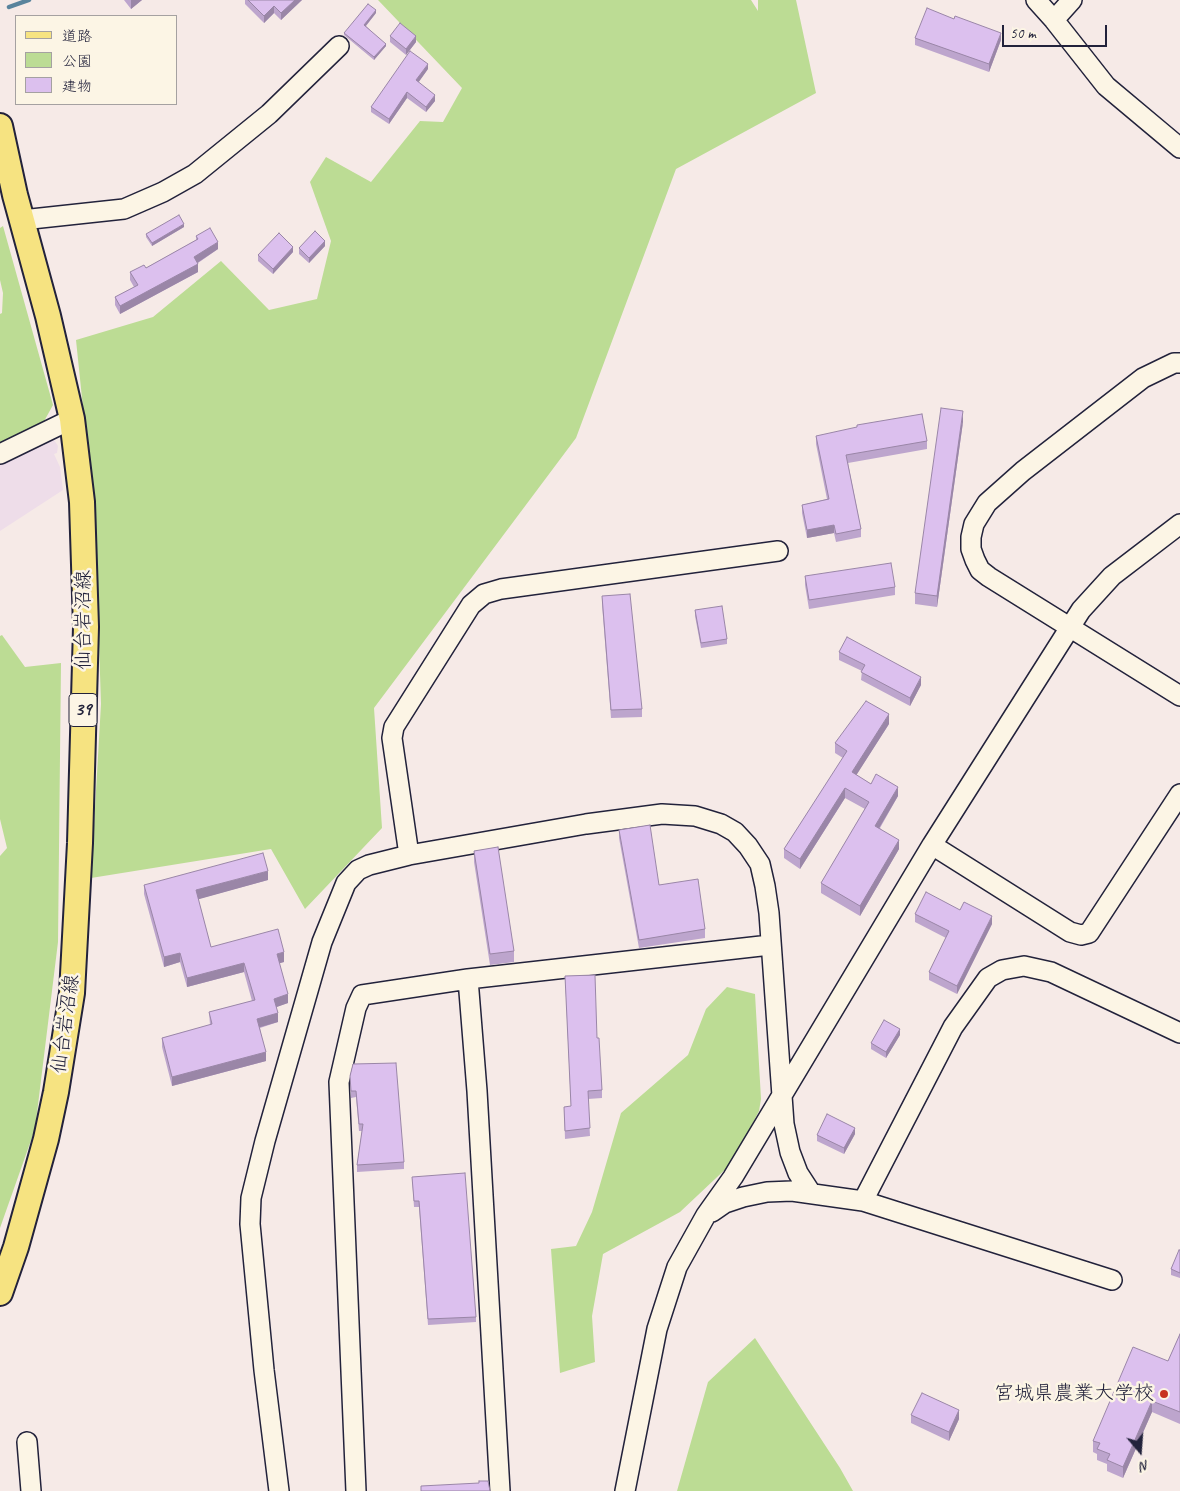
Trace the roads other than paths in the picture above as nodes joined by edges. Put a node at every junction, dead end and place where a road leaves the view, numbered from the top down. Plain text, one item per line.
1 (1036, 0) edge
2 (1072, 0) edge
3 (1054, 20) junction
4 (340, 46) dead end
5 (0, 126) edge
6 (1180, 148) edge
7 (3, 157) edge
8 (22, 220) junction
9 (1178, 366) edge
10 (72, 419) junction
11 (0, 454) edge
12 (1180, 524) edge
13 (778, 551) dead end
14 (1072, 627) junction
15 (1180, 696) edge
16 (1180, 794) edge
17 (932, 846) junction
18 (409, 855) junction
19 (770, 945) junction
20 (468, 979) junction
21 (1180, 1033) edge
22 (782, 1098) junction
23 (811, 1193) junction
24 (863, 1201) junction
25 (706, 1215) junction
26 (1112, 1280) dead end
27 (0, 1293) edge
28 (27, 1442) dead end
29 (31, 1491) edge
30 (279, 1491) edge
31 (356, 1491) edge
32 (500, 1491) edge
33 (625, 1491) edge

1 - 3 street
2 - 3 street
3 - 6 street
4 - 8 street
5 - 7 main road, 仙台岩沼線 / 39
7 - 8 main road, 仙台岩沼線 / 39
8 - 10 main road, 仙台岩沼線 / 39
9 - 14 street
10 - 11 street
10 - 27 main road, 仙台岩沼線 / 39
12 - 14 street
13 - 18 street
14 - 15 street
14 - 17 street
16 - 17 street
17 - 22 street
18 - 19 street
18 - 30 street
19 - 20 street
19 - 22 street
20 - 31 street
20 - 32 street
21 - 24 street
22 - 23 street
22 - 25 street
23 - 24 street
23 - 25 street
24 - 26 street
25 - 33 street
28 - 29 street

